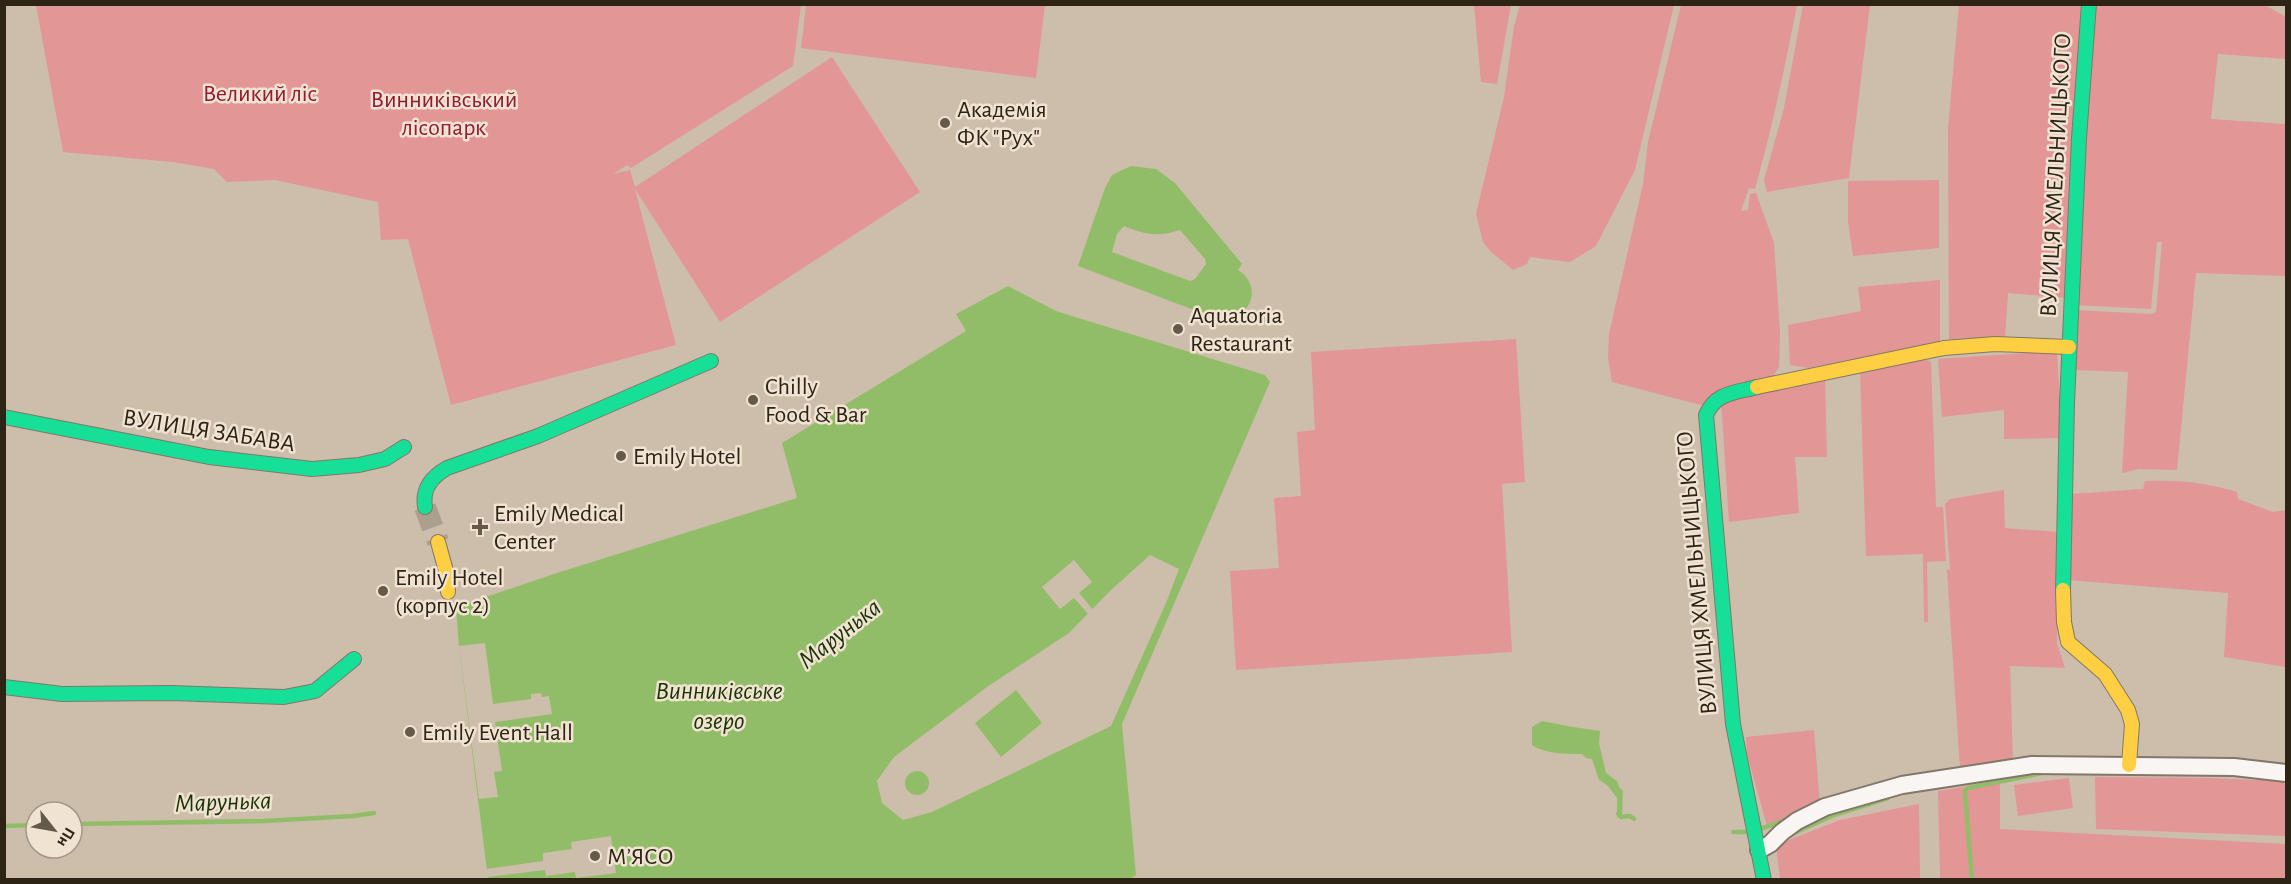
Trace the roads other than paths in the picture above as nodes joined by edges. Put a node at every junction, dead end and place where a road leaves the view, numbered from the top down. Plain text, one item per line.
1 (2089, 4) edge
2 (2069, 347) junction
3 (711, 361) dead end
4 (4, 417) edge
5 (404, 447) dead end
6 (425, 507) tunnel mouth
7 (438, 542) tunnel mouth
8 (448, 592) dead end
9 (354, 659) dead end
10 (4, 687) edge
11 (2129, 765) junction
12 (2286, 773) edge
13 (1759, 850) junction
14 (1764, 879) edge

1 - 2 street, ВУЛИЦЯ ХМЕЛЬНИЦЬКОГО
2 - 11 street, ВУЛИЦЯ ХМЕЛЬНИЦЬКОГО
2 - 13 street, ВУЛИЦЯ ХМЕЛЬНИЦЬКОГО
3 - 6 street
4 - 5 street, ВУЛИЦЯ ЗАБАВА
7 - 8 street
9 - 10 street
11 - 12 street
11 - 13 street
13 - 14 street, ВУЛИЦЯ ХМЕЛЬНИЦЬКОГО

